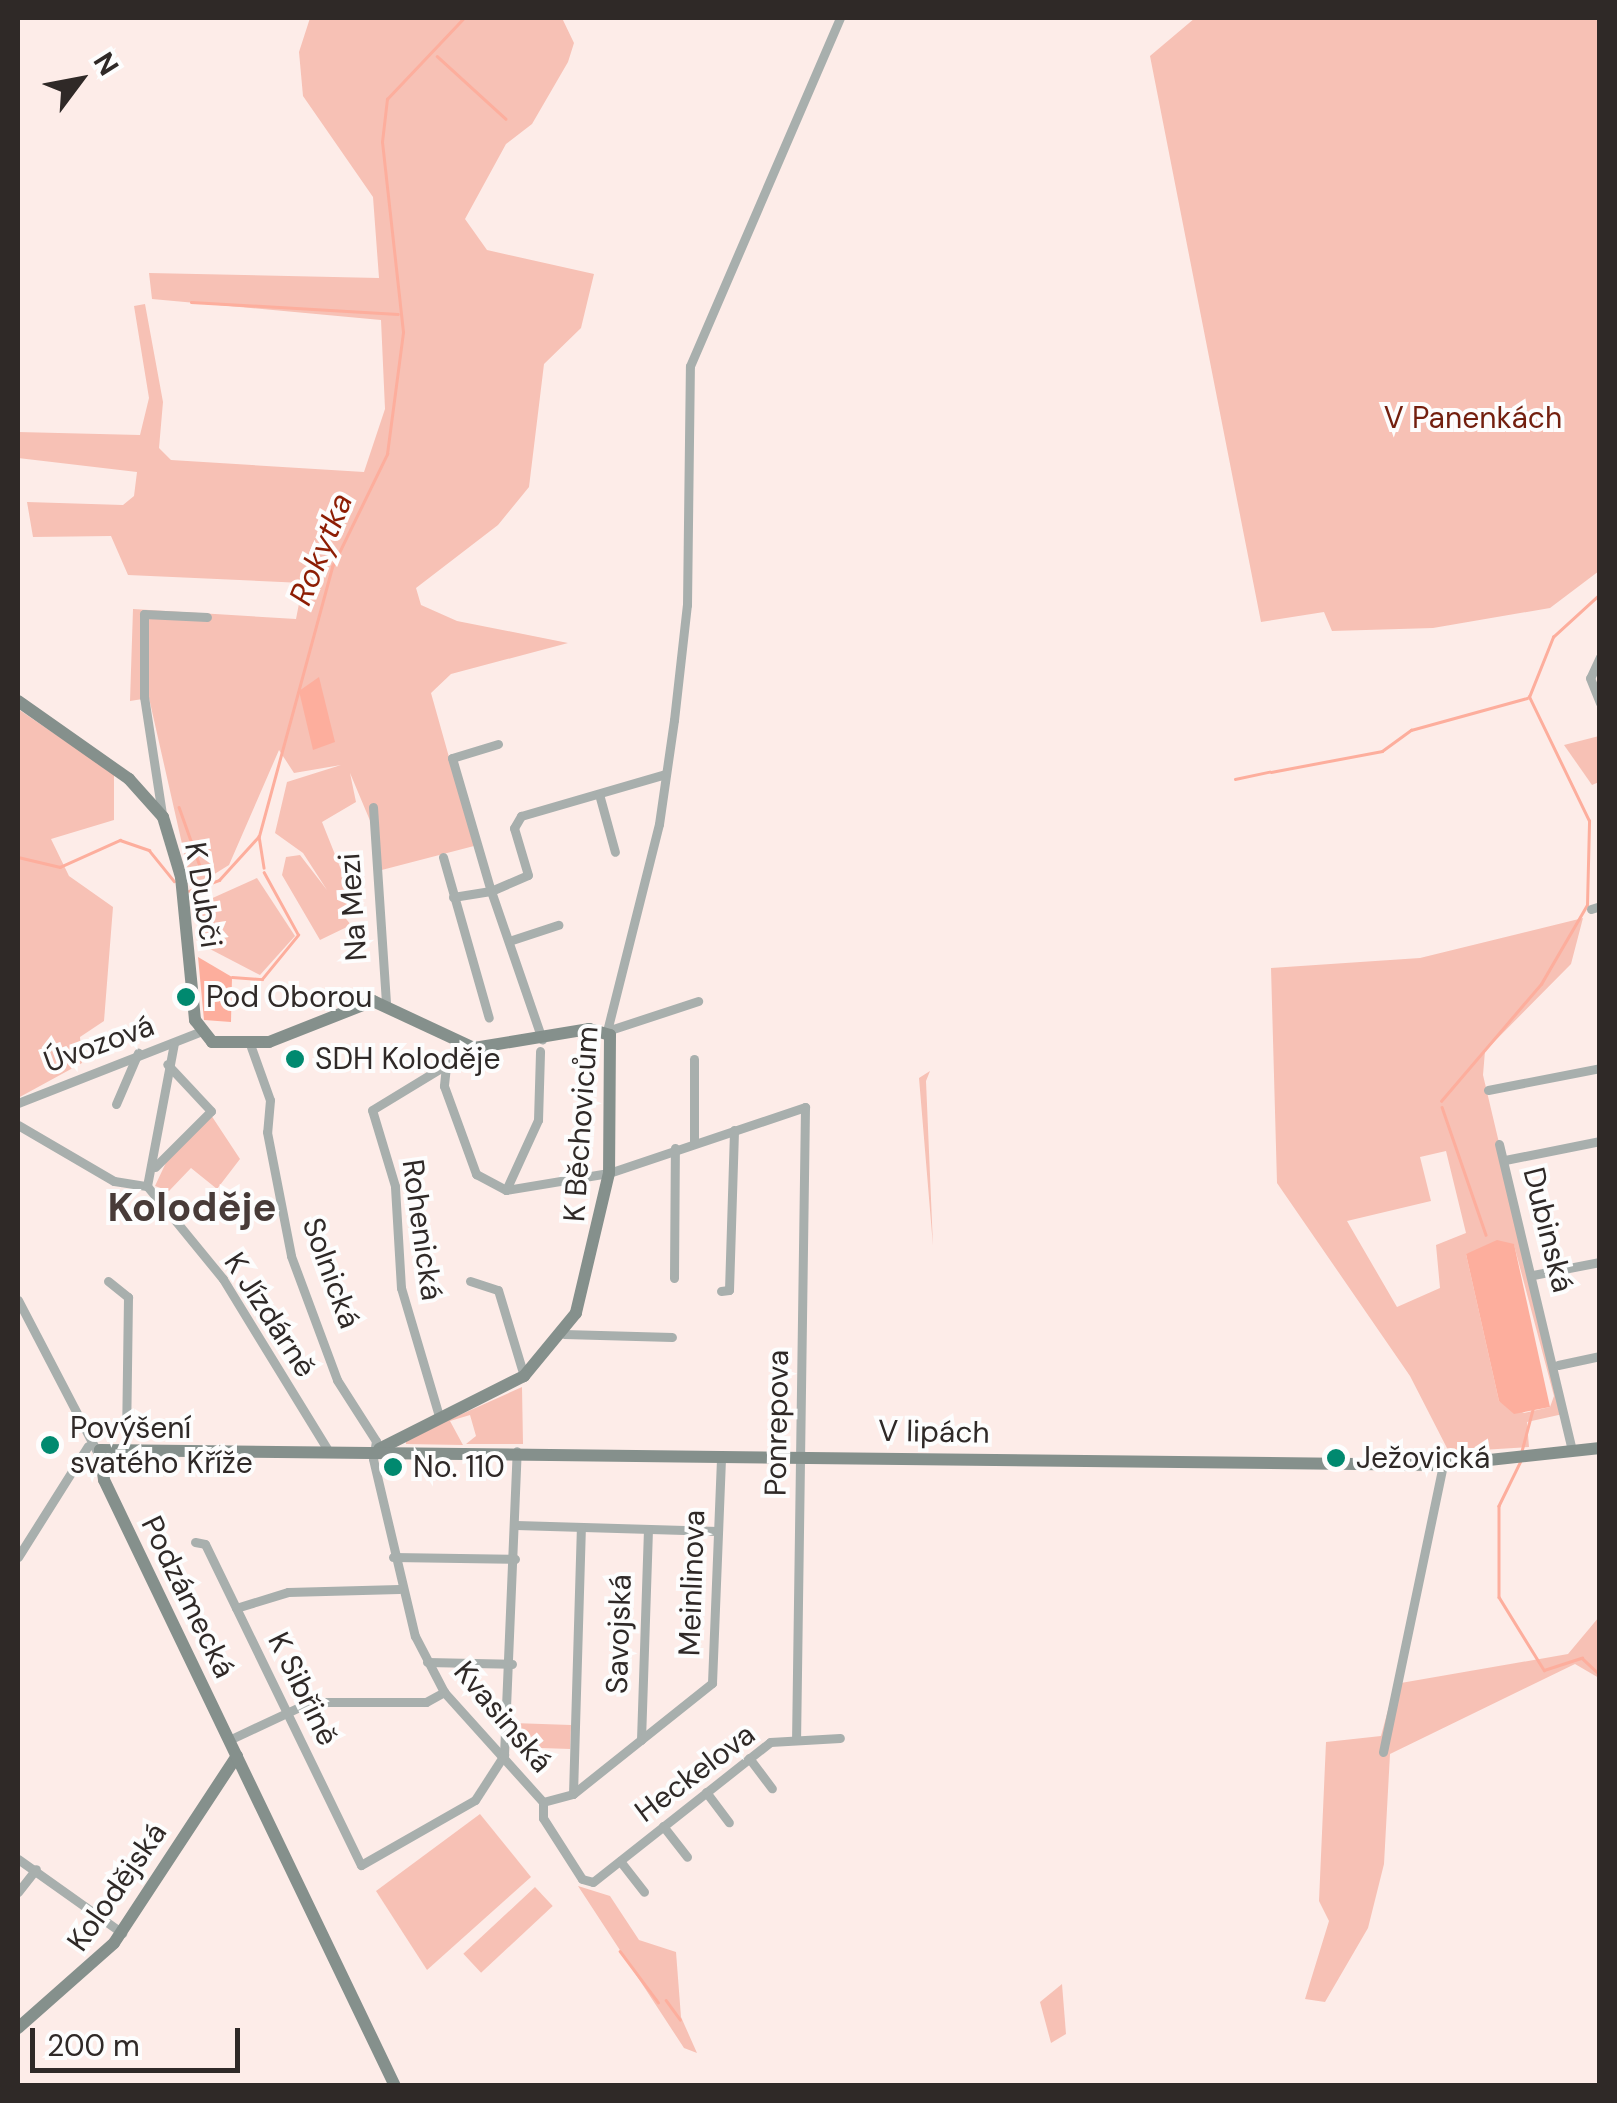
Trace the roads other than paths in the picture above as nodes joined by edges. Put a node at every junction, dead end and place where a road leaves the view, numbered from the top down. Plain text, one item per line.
1 (840, 18) edge
2 (207, 616) dead end
3 (1600, 656) edge
4 (18, 701) edge
5 (1600, 703) edge
6 (498, 744) dead end
7 (666, 774) junction
8 (599, 794) junction
9 (373, 807) dead end
10 (162, 817) junction
11 (615, 852) dead end
12 (443, 857) dead end
13 (491, 891) junction
14 (453, 898) junction
15 (558, 924) dead end
16 (509, 941) junction
17 (698, 1001) dead end
18 (386, 1004) junction
19 (490, 1018) dead end
20 (607, 1031) junction
21 (199, 1032) junction
22 (174, 1043) junction
23 (541, 1045) junction
24 (251, 1046) junction
25 (474, 1048) junction
26 (138, 1053) junction
27 (694, 1059) dead end
28 (167, 1064) junction
29 (446, 1066) junction
30 (1600, 1068) edge
31 (1488, 1090) dead end
32 (18, 1103) edge
33 (116, 1104) dead end
34 (18, 1125) edge
35 (734, 1130) junction
36 (1600, 1141) edge
37 (694, 1142) junction
38 (1499, 1144) dead end
39 (675, 1148) junction
40 (1505, 1160) junction
41 (155, 1168) junction
42 (609, 1173) junction
43 (147, 1186) junction
44 (506, 1190) junction
45 (1600, 1262) edge
46 (1533, 1275) junction
47 (674, 1278) dead end
48 (470, 1280) dead end
49 (108, 1281) dead end
50 (722, 1291) dead end
51 (18, 1300) edge
52 (564, 1334) junction
53 (672, 1336) dead end
54 (1600, 1356) edge
55 (1558, 1365) junction
56 (524, 1376) junction
57 (438, 1416) junction
58 (389, 1446) junction
59 (1571, 1446) junction
60 (126, 1448) junction
61 (1600, 1448) edge
62 (92, 1449) junction
63 (328, 1449) junction
64 (518, 1451) junction
65 (721, 1454) junction
66 (802, 1456) junction
67 (1442, 1466) junction
68 (516, 1525) junction
69 (582, 1527) junction
70 (648, 1529) junction
71 (718, 1532) junction
72 (195, 1542) dead end
73 (394, 1557) junction
74 (18, 1558) edge
75 (515, 1559) junction
76 (399, 1590) junction
77 (236, 1608) junction
78 (427, 1662) junction
79 (512, 1664) junction
80 (444, 1692) junction
81 (286, 1712) junction
82 (840, 1738) dead end
83 (229, 1740) junction
84 (641, 1740) junction
85 (796, 1740) junction
86 (1383, 1752) dead end
87 (504, 1755) junction
88 (237, 1756) junction
89 (749, 1758) junction
90 (772, 1788) dead end
91 (706, 1792) junction
92 (573, 1794) junction
93 (543, 1802) junction
94 (729, 1822) dead end
95 (663, 1826) junction
96 (688, 1857) dead end
97 (18, 1859) edge
98 (620, 1862) junction
99 (36, 1869) junction
100 (593, 1882) joint
101 (18, 1892) edge
102 (644, 1892) dead end
103 (122, 1933) junction
104 (18, 2028) edge
105 (395, 2086) edge

1 - 7 street, K Běchovicům
2 - 10 street
3 - 5 street
4 - 10 street, K Dubči
6 - 13 street
7 - 8 street
7 - 20 street, K Běchovicům
8 - 11 street
8 - 13 street
9 - 18 street, Na Mezi
10 - 21 street, K Dubči
12 - 14 street
13 - 14 street
13 - 16 street
14 - 19 street
15 - 16 street
16 - 23 street
17 - 20 street
18 - 24 street
18 - 25 street
20 - 23 street
20 - 42 street, K Běchovicům
21 - 22 street, Úvozová
21 - 24 street
22 - 26 street, Úvozová
22 - 28 street
23 - 25 street
23 - 44 street
24 - 58 street, Solnická
25 - 29 street, Rohenická
26 - 32 street, Úvozová
26 - 33 street
27 - 37 street
28 - 41 street
28 - 41 street
29 - 44 street
29 - 57 street, Rohenická
30 - 31 street
34 - 43 street
35 - 37 street
35 - 50 street
35 - 66 street, Ponrepova
36 - 40 street
37 - 39 street
38 - 40 street, Dubinská
39 - 42 street
39 - 47 street
40 - 46 street, Dubinská
41 - 43 street
42 - 44 street
42 - 52 street, K Běchovicům
43 - 63 street, K Jízdárně
45 - 46 street
46 - 55 street, Dubinská
48 - 56 street
49 - 60 street
51 - 62 street, Podzámecká
52 - 53 street
52 - 56 street, K Běchovicům
54 - 55 street
55 - 59 street, Dubinská
56 - 57 street, K Běchovicům
57 - 58 street, K Běchovicům
58 - 63 street, V lipách
58 - 64 street, V lipách
58 - 73 street, Kvasinská
59 - 61 street, V lipách
59 - 67 street, V lipách
60 - 62 street, V lipách
60 - 63 street, V lipách
62 - 74 street
62 - 83 street, Podzámecká
64 - 65 street, V lipách
64 - 68 street
65 - 66 street, V lipách
65 - 71 street, Meinlinova
66 - 67 street, V lipách
66 - 85 street, Ponrepova
67 - 86 street
68 - 69 street
68 - 75 street
69 - 70 street
69 - 92 street
70 - 71 street
70 - 84 street, Savojská
71 - 84 street, Meinlinova
72 - 77 street, K Sibřině
73 - 75 street
73 - 76 street, Kvasinská
75 - 79 street
76 - 77 street
76 - 78 street, Kvasinská
77 - 81 street, K Sibřině
78 - 79 street
78 - 80 street, Kvasinská
79 - 87 street
80 - 81 street
80 - 87 street, Kvasinská
81 - 83 street
81 - 87 street, K Sibřině
82 - 85 street, Heckelova
83 - 88 street, Podzámecká
84 - 92 street, Meinlinova
85 - 89 street, Heckelova
87 - 93 street, Kvasinská
88 - 103 street, Kolodějská
88 - 105 street, Podzámecká
89 - 90 street
89 - 91 street, Heckelova
91 - 94 street
91 - 95 street, Heckelova
92 - 93 street, Meinlinova
93 - 100 street, Kvasinská
95 - 96 street
95 - 98 street, Heckelova
97 - 99 street
98 - 100 street, Heckelova
98 - 102 street
99 - 101 street
99 - 103 street
103 - 104 street, Kolodějská

